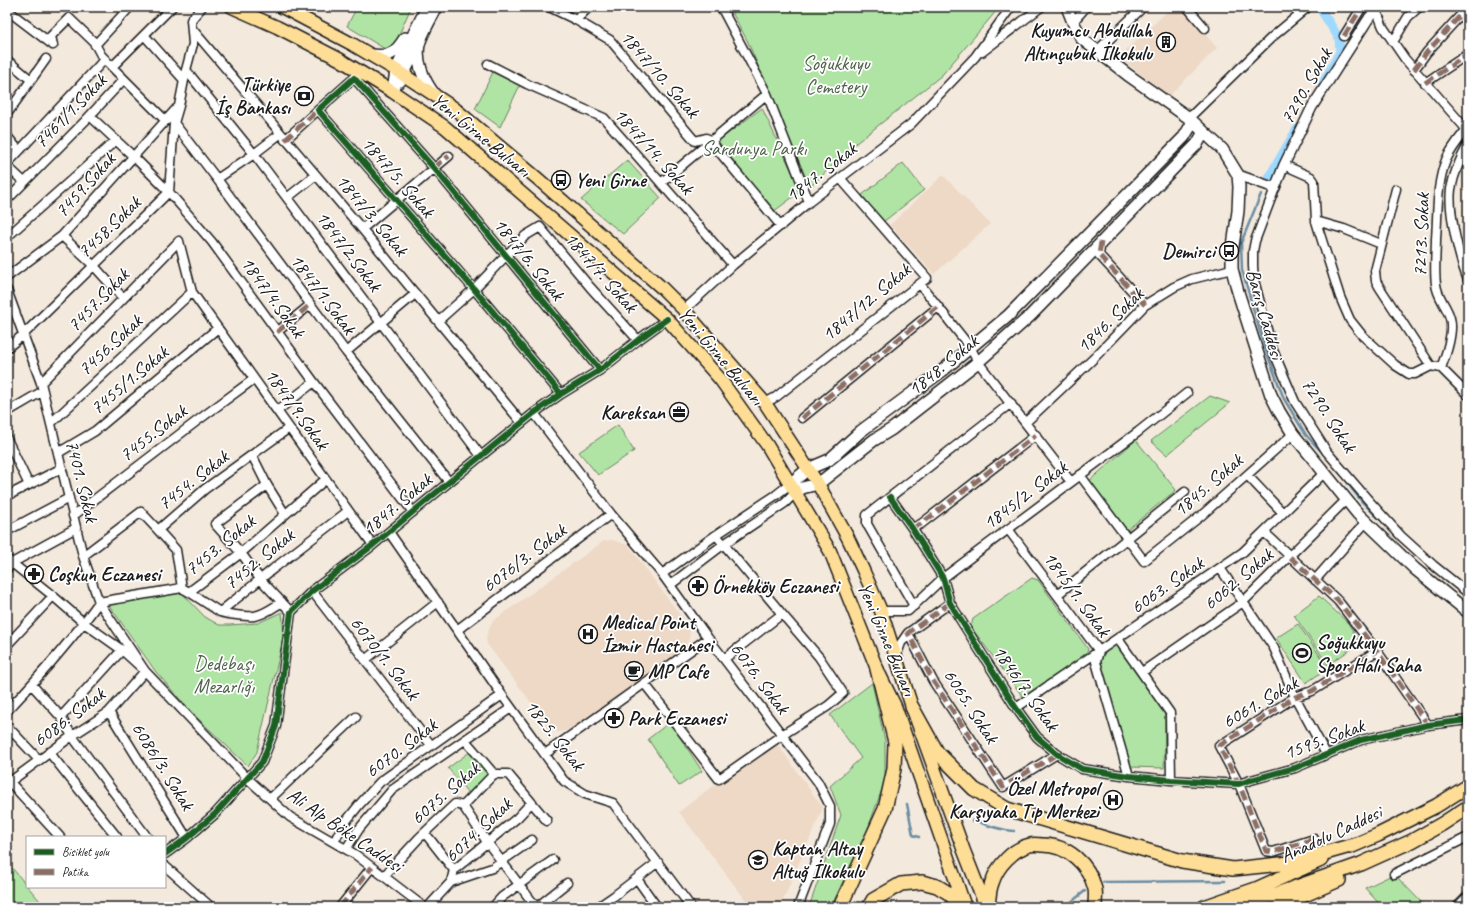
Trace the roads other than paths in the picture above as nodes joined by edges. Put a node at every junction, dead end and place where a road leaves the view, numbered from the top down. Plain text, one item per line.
1 (128, 7) edge
2 (172, 7) edge
3 (202, 7) edge
4 (232, 7) edge
5 (282, 7) edge
6 (437, 7) edge
7 (549, 7) edge
8 (589, 7) edge
9 (721, 7) edge
10 (1011, 7) edge
11 (1041, 7) edge
12 (1060, 7) edge
13 (1067, 7) edge
14 (1086, 7) edge
15 (1143, 7) edge
16 (1187, 7) edge
17 (1362, 7) edge
18 (1375, 7) edge
19 (1419, 7) edge
20 (1468, 7) edge
21 (1305, 9) edge
22 (7, 10) edge
23 (425, 11) edge
24 (576, 20) junction
25 (1073, 22) junction
26 (1205, 28) dead end
27 (193, 30) junction
28 (144, 35) junction
29 (1344, 36) dead end
30 (1393, 42) junction
31 (419, 43) junction
32 (95, 45) junction
33 (1097, 51) junction
34 (1468, 54) edge
35 (371, 55) junction
36 (975, 57) junction
37 (46, 59) dead end
38 (105, 59) junction
39 (7, 60) edge
40 (488, 64) dead end
41 (112, 67) junction
42 (186, 70) junction
43 (1414, 70) junction
44 (400, 73) junction
45 (124, 79) junction
46 (31, 80) junction
47 (184, 80) junction
48 (1425, 83) junction
49 (392, 92) junction
50 (767, 94) junction
51 (437, 98) junction
52 (318, 110) junction
53 (7, 114) edge
54 (90, 116) junction
55 (1191, 120) junction
56 (170, 122) junction
57 (1467, 131) edge
58 (1204, 132) junction
59 (7, 136) edge
60 (283, 137) junction
61 (711, 140) junction
62 (115, 141) junction
63 (1468, 145) edge
64 (19, 151) junction
65 (254, 154) junction
66 (449, 156) dead end
67 (134, 157) junction
68 (7, 165) edge
69 (1284, 165) junction
70 (434, 168) junction
71 (316, 175) junction
72 (1238, 175) junction
73 (840, 178) junction
74 (217, 179) junction
75 (24, 182) junction
76 (661, 183) junction
77 (1275, 188) junction
78 (1396, 189) dead end
79 (170, 192) junction
80 (287, 198) junction
81 (7, 200) edge
82 (397, 200) junction
83 (809, 202) junction
84 (1316, 221) junction
85 (781, 226) junction
86 (362, 229) junction
87 (62, 236) junction
88 (7, 237) edge
89 (1102, 242) junction
90 (1381, 244) junction
91 (506, 256) junction
92 (733, 265) junction
93 (94, 266) junction
94 (1232, 269) junction
95 (7, 277) edge
96 (1468, 280) edge
97 (920, 284) junction
98 (474, 289) junction
99 (192, 292) junction
100 (415, 294) junction
101 (8, 295) edge
102 (123, 298) junction
103 (310, 305) junction
104 (1145, 305) junction
105 (938, 307) junction
106 (684, 310) junction
107 (668, 319) junction
108 (438, 321) junction
109 (381, 322) junction
110 (218, 328) junction
111 (277, 332) junction
112 (24, 334) junction
113 (638, 340) junction
114 (970, 347) junction
115 (7, 348) edge
116 (346, 352) junction
117 (978, 362) junction
118 (1431, 366) junction
119 (1441, 368) junction
120 (600, 370) junction
121 (254, 379) junction
122 (314, 382) junction
123 (42, 387) junction
124 (1188, 393) dead end
125 (560, 394) junction
126 (1468, 395) edge
127 (765, 403) junction
128 (1010, 403) junction
129 (277, 411) junction
130 (7, 412) edge
131 (534, 413) junction
132 (802, 418) dead end
133 (1026, 422) junction
134 (51, 423) junction
135 (522, 423) junction
136 (289, 428) junction
137 (1292, 434) junction
138 (1036, 436) junction
139 (7, 439) edge
140 (58, 453) junction
141 (252, 455) junction
142 (481, 456) junction
143 (62, 468) junction
144 (808, 469) junction
145 (1324, 473) junction
146 (1080, 475) junction
147 (1247, 475) junction
148 (326, 479) junction
149 (448, 482) junction
150 (1071, 482) junction
151 (29, 484) junction
152 (818, 484) junction
153 (267, 485) junction
154 (792, 488) junction
155 (1185, 492) dead end
156 (7, 496) edge
157 (890, 497) junction
158 (69, 498) junction
159 (1346, 500) junction
160 (348, 511) junction
161 (413, 512) junction
162 (1283, 513) junction
163 (285, 514) junction
164 (611, 514) junction
165 (73, 516) junction
166 (1366, 522) junction
167 (76, 528) junction
168 (912, 528) junction
169 (158, 530) junction
170 (1008, 530) junction
171 (7, 531) edge
172 (389, 532) junction
173 (1264, 532) junction
174 (716, 535) junction
175 (1128, 539) junction
176 (724, 544) junction
177 (373, 545) junction
178 (241, 553) junction
179 (83, 556) junction
180 (1290, 557) junction
181 (9, 564) edge
182 (1220, 568) junction
183 (662, 574) junction
184 (943, 578) junction
185 (260, 579) junction
186 (1315, 580) junction
187 (670, 585) junction
188 (185, 590) junction
189 (312, 591) junction
190 (1468, 593) edge
191 (1057, 595) junction
192 (53, 596) junction
193 (99, 602) junction
194 (282, 602) junction
195 (438, 602) junction
196 (1243, 602) junction
197 (950, 603) junction
198 (914, 606) junction
199 (881, 611) junction
200 (220, 612) junction
201 (291, 612) junction
202 (1468, 612) edge
203 (782, 614) junction
204 (84, 623) junction
205 (457, 630) junction
206 (908, 633) junction
207 (708, 638) junction
208 (1118, 639) junction
209 (7, 645) edge
210 (122, 650) junction
211 (1099, 651) junction
212 (1376, 651) junction
213 (896, 658) junction
214 (724, 659) junction
215 (365, 660) junction
216 (877, 669) junction
217 (146, 671) junction
218 (1142, 672) junction
219 (644, 683) junction
220 (32, 684) junction
221 (502, 695) junction
222 (1295, 697) junction
223 (912, 707) junction
224 (511, 708) junction
225 (1016, 708) junction
226 (7, 710) edge
227 (109, 712) junction
228 (356, 716) dead end
229 (61, 717) junction
230 (1468, 720) edge
231 (1428, 725) junction
232 (7, 726) edge
233 (782, 735) junction
234 (72, 736) junction
235 (465, 740) junction
236 (431, 745) junction
237 (49, 752) junction
238 (545, 754) junction
239 (1057, 754) junction
240 (1326, 754) junction
241 (39, 760) junction
242 (494, 774) junction
243 (1129, 776) junction
244 (248, 779) junction
245 (1170, 780) junction
246 (8, 782) edge
247 (1239, 784) junction
248 (1468, 786) edge
249 (270, 799) junction
250 (531, 803) junction
251 (463, 806) junction
252 (1468, 807) edge
253 (1468, 813) edge
254 (546, 821) dead end
255 (1442, 824) junction
256 (425, 833) junction
257 (59, 836) edge
258 (115, 836) edge
259 (147, 836) edge
260 (1468, 837) edge
261 (187, 838) junction
262 (1314, 839) dead end
263 (532, 840) dead end
264 (334, 842) junction
265 (487, 842) junction
266 (1356, 844) junction
267 (346, 849) junction
268 (166, 853) edge
269 (553, 860) dead end
270 (502, 862) junction
271 (658, 862) junction
272 (1361, 864) junction
273 (166, 867) edge
274 (372, 867) junction
275 (454, 870) junction
276 (1394, 874) dead end
277 (384, 876) junction
278 (636, 879) junction
279 (451, 882) junction
280 (567, 883) dead end
281 (520, 886) junction
282 (1468, 896) edge
283 (211, 907) edge
284 (340, 907) edge
285 (424, 907) edge
286 (428, 907) edge
287 (493, 907) edge
288 (536, 907) edge
289 (598, 907) edge
290 (657, 907) edge
291 (691, 907) edge
292 (798, 907) edge
293 (840, 907) edge
294 (869, 907) edge
295 (962, 907) edge
296 (965, 907) edge
297 (987, 907) edge
298 (1095, 907) edge
299 (1204, 907) edge
300 (1240, 907) edge
301 (1277, 907) edge
302 (1457, 907) edge

1 - 32 street
2 - 28 street
3 - 27 street, 7459.Sokak
4 - 49 main road, Yeni Girne Bulvarı
5 - 35 main road, Yeni Girne Bulvarı
6 - 31 main road
7 - 24 street, 1847/10. Sokak
8 - 24 street
9 - 50 street
10 - 36 street, 1847. Sokak
11 - 36 street, 1847. Sokak
12 - 25 main road
13 - 25 main road
14 - 25 street
15 - 33 street
16 - 26 street
17 - 29 street
18 - 30 street
18 - 69 street, 7290. Sokak
19 - 30 street
20 - 43 street
21 - 55 street
22 - 32 street, 1847/1.Sokak
23 - 35 main road
23 - 44 main road
24 - 61 street, 1847/10. Sokak
25 - 33 main road, Barış Caddesi
27 - 42 street, 7459.Sokak
27 - 60 street, 1847/3. Sokak
28 - 41 street
28 - 47 street
30 - 43 street
31 - 44 main road
31 - 51 main road
32 - 38 street, 1847/1.Sokak
33 - 55 main road, Barış Caddesi
34 - 48 street
35 - 44 main road, Yeni Girne Bulvarı
36 - 73 street, 1847. Sokak
37 - 46 street
38 - 41 street, 1847/1.Sokak
38 - 64 street
39 - 46 street
40 - 76 street, 1847/14. Sokak
41 - 45 street, 1847/1.Sokak
42 - 47 street, 7459.Sokak
42 - 65 street, 1847/2.Sokak
43 - 48 street
44 - 49 main road
44 - 51 main road, Yeni Girne Bulvarı
45 - 54 street, 7461/1.Sokak
45 - 56 street, 1847/1.Sokak
46 - 53 street
47 - 56 street, 7459.Sokak
48 - 57 street
49 - 107 main road, Yeni Girne Bulvarı
50 - 61 street
50 - 83 street
51 - 106 main road, Yeni Girne Bulvarı
52 - 60 street
52 - 70 street, 1847/5. Sokak
52 - 82 street, 1847/5. Sokak
54 - 62 street, 1847/4.Sokak
54 - 75 street, 7461/1.Sokak
55 - 58 main road, Barış Caddesi
55 - 114 main road, 1848. Sokak
56 - 67 street, 7459.Sokak
56 - 74 street, 1847/1.Sokak
56 - 79 street, 7458.Sokak
57 - 119 street, 7213. Sokak
58 - 72 main road, Barış Caddesi
58 - 89 main road, 1848. Sokak
59 - 64 street
60 - 65 street
60 - 71 street, 1847/3. Sokak
61 - 76 street
61 - 85 street, 1847/10. Sokak
62 - 67 street, 1847/4.Sokak
62 - 88 street
63 - 96 street
64 - 68 street
65 - 74 street
65 - 80 street, 1847/2.Sokak
66 - 70 street
67 - 79 street, 1847/4.Sokak
67 - 87 street, 7459.Sokak
68 - 75 street
69 - 77 street, 7290. Sokak
69 - 84 street
70 - 82 street
70 - 91 street, 1847/6. Sokak
71 - 80 street
71 - 86 street, 1847/3. Sokak
72 - 77 street
72 - 94 main road, Barış Caddesi
73 - 83 street, 1847. Sokak
73 - 97 street, 1847/12. Sokak
74 - 103 street, 1847/1.Sokak
75 - 81 street, 7461/1.Sokak
76 - 92 street, 1847/14. Sokak
77 - 190 street, 7290. Sokak
78 - 90 street
79 - 93 street, 7458.Sokak
79 - 111 street, 1847/4.Sokak
80 - 109 street, 1847/2.Sokak
82 - 86 street
82 - 98 street, 1847/5. Sokak
83 - 85 street, 1847. Sokak
84 - 90 street
84 - 118 street
85 - 92 street, 1847. Sokak
86 - 100 street, 1847/3. Sokak
87 - 93 street
87 - 95 street, 7459.Sokak
89 - 104 street
89 - 117 main road, 1848. Sokak
90 - 118 street
91 - 98 street
91 - 113 street, 1847/7. Sokak
91 - 120 street, 1847/6. Sokak
92 - 106 street, 1847. Sokak
93 - 102 street
93 - 112 street, 7458.Sokak
94 - 104 street, 1846. Sokak
94 - 137 main road, Barış Caddesi
97 - 105 street
97 - 127 street, 1847/12. Sokak
98 - 108 street
98 - 125 street, 1847/5. Sokak
99 - 102 street, 7457.Sokak
99 - 110 street, 1847/9.Sokak
99 - 134 street, 7456.Sokak
100 - 108 street, 1847/3. Sokak
100 - 109 street
101 - 112 street, 7401. Sokak
102 - 123 street, 7457.Sokak
103 - 111 street
103 - 116 street, 1847/1.Sokak
104 - 133 street, 1846. Sokak
105 - 114 street
105 - 132 street
106 - 127 main road, Yeni Girne Bulvarı
107 - 113 street, 1847. Sokak
107 - 154 main road, Yeni Girne Bulvarı
108 - 135 street, 1847/3. Sokak
109 - 116 street
109 - 142 street, 1847/2.Sokak
110 - 121 street, 1847/9.Sokak
110 - 140 street, 7455/1.Sokak
111 - 122 street, 1847/4.Sokak
112 - 115 street, 7458.Sokak
112 - 123 street, 7401. Sokak
113 - 120 street, 1847. Sokak
114 - 117 street
114 - 144 main road, 1848. Sokak
116 - 149 street, 1847/1.Sokak
117 - 128 street
117 - 152 main road, 1848. Sokak
118 - 119 street
119 - 126 street
120 - 125 street, 1847. Sokak
121 - 129 street, 1847/9.Sokak
121 - 165 street, 7455.Sokak
122 - 129 street
122 - 161 street, 1847/4.Sokak
123 - 130 street, 7457.Sokak
123 - 134 street, 7401. Sokak
124 - 146 street, 1845/2. Sokak
125 - 131 street, 1847. Sokak
127 - 144 main road, Yeni Girne Bulvarı
128 - 133 street
128 - 157 street
129 - 136 street, 1847/9.Sokak
131 - 135 street, 1847. Sokak
131 - 164 street, 6076. Sokak
133 - 138 street
134 - 140 street, 7401. Sokak
135 - 142 street, 1847. Sokak
136 - 141 street, 7454. Sokak
136 - 148 street, 1847/9.Sokak
137 - 145 main road, Barış Caddesi
137 - 147 street, 1845. Sokak
138 - 150 street
138 - 168 street
139 - 151 street
140 - 143 street, 7401. Sokak
141 - 153 street
141 - 169 street, 7454. Sokak
142 - 149 street, 1847. Sokak
143 - 151 street
143 - 158 street, 7401. Sokak
144 - 152 main road, Yeni Girne Bulvarı
144 - 154 main road, 1848. Sokak
145 - 159 main road, Barış Caddesi
145 - 162 street, 6063. Sokak
146 - 150 street, 1845/2. Sokak
146 - 175 street
147 - 162 street
147 - 175 street, 1845. Sokak
148 - 160 street, 1847/9.Sokak
148 - 163 street, 7453. Sokak
149 - 161 street, 1847. Sokak
150 - 170 street, 1845/2. Sokak
151 - 156 street
152 - 154 main road, 1848. Sokak
152 - 199 main road, Yeni Girne Bulvarı
153 - 163 street
153 - 178 street
154 - 174 street, 1848. Sokak
154 - 176 street, 1848. Sokak
154 - 216 main road, Yeni Girne Bulvarı
155 - 175 street
157 - 168 street, 1846/7. Sokak
157 - 198 street
158 - 165 street, 7401. Sokak
158 - 171 street
159 - 166 main road, Barış Caddesi
159 - 180 street, 6062. Sokak
160 - 177 street, 1847/9.Sokak
160 - 185 street, 7452. Sokak
161 - 172 street, 1847. Sokak
162 - 173 street, 6063. Sokak
163 - 178 street, 7453. Sokak
164 - 183 street, 6076. Sokak
164 - 205 street, 6076/3. Sokak
165 - 167 street, 7401. Sokak
166 - 186 street
166 - 202 main road, Barış Caddesi
167 - 179 street, 7401. Sokak
167 - 181 street
168 - 184 street, 1846/7. Sokak
169 - 179 street, 7454. Sokak
169 - 188 street
170 - 184 street, 1845/2. Sokak
170 - 191 street, 1845/1. Sokak
172 - 177 street, 1847. Sokak
172 - 195 street, 1825. Sokak
173 - 180 street
173 - 182 street, 6063. Sokak
174 - 176 street
174 - 183 street, 1848. Sokak
175 - 191 street
176 - 187 street, 1848. Sokak
176 - 203 street
177 - 189 street, 1847. Sokak
178 - 185 street
178 - 188 street, 7453. Sokak
179 - 193 street, 7401. Sokak
180 - 186 street
180 - 196 street, 6062. Sokak
181 - 192 street
182 - 196 street
182 - 208 street, 6063. Sokak
183 - 187 street, 6076. Sokak
184 - 197 street, 1846/7. Sokak
184 - 198 street, 1845/2. Sokak
185 - 194 street
185 - 200 street, 7452. Sokak
186 - 212 street
187 - 207 street, 6076. Sokak
188 - 193 street, 7453. Sokak
188 - 200 street, 7452. Sokak
189 - 201 street, 1847. Sokak
189 - 215 street, 6070/1. Sokak
191 - 211 street, 1845/1. Sokak
192 - 204 street
192 - 209 street
193 - 204 street
193 - 217 street, 7401. Sokak
194 - 200 street
194 - 201 street
195 - 205 street, 1825. Sokak
195 - 215 street
196 - 218 street, 6062. Sokak
196 - 222 street
197 - 206 street
197 - 225 street, 1846/7. Sokak
198 - 199 street, 1845/2. Sokak
199 - 213 main road, Yeni Girne Bulvarı
201 - 244 street
203 - 214 street
203 - 233 street
204 - 210 street
204 - 220 street
205 - 221 street, 1825. Sokak
206 - 213 street
206 - 239 street, 6065. Sokak
207 - 214 street, 6076. Sokak
207 - 219 street
208 - 211 street, 6063. Sokak
208 - 218 street
210 - 217 street
210 - 229 street
211 - 225 street, 6063. Sokak
211 - 243 street, 1845/1. Sokak
212 - 222 street, 6061. Sokak
212 - 231 street
213 - 223 main road, Yeni Girne Bulvarı
214 - 233 street, 6076. Sokak
215 - 236 street, 6070/1. Sokak
216 - 293 highway
216 - 296 main road, Yeni Girne Bulvarı
217 - 227 street, 6086. Sokak
217 - 244 street, Ali Alp Böke Caddesi
218 - 245 street
219 - 233 street
219 - 238 street
220 - 226 street
220 - 229 street
221 - 224 street, 1825. Sokak
221 - 236 street, 6070. Sokak
222 - 240 street
222 - 247 street, 6061. Sokak
223 - 266 highway
223 - 297 main road, Yeni Girne Bulvarı
224 - 235 street
224 - 238 street, 1825. Sokak
225 - 239 street, 1846/7. Sokak
227 - 234 street, 6086. Sokak
227 - 261 street, 6086/3. Sokak
228 - 249 street
229 - 234 street
230 - 231 street, 1595. Sokak
231 - 240 street, 1595. Sokak
232 - 241 street
233 - 292 street, 6076. Sokak
234 - 237 street, 6086. Sokak
234 - 259 street
235 - 242 street
235 - 267 street
236 - 264 street, 6070. Sokak
237 - 241 street, 6086. Sokak
237 - 258 street
238 - 271 street, 1825. Sokak
239 - 243 street, 1846/7. Sokak
240 - 247 street, 1595. Sokak
241 - 246 street, 6086. Sokak
242 - 250 street, 6075. Sokak
242 - 251 street, 6075. Sokak
243 - 245 street, 1846/7. Sokak
244 - 249 street, Ali Alp Böke Caddesi
244 - 261 street
245 - 247 street, 1846/7. Sokak
246 - 257 street
247 - 262 street, 6061. Sokak
248 - 266 highway, Anadolu Caddesi
249 - 264 street, Ali Alp Böke Caddesi
250 - 254 street
250 - 265 street, 6074. Sokak
251 - 256 street, 6075. Sokak
251 - 265 street
252 - 255 highway, Anadolu Caddesi
253 - 255 highway
255 - 272 highway, Anadolu Caddesi
256 - 275 street
256 - 277 street, 6075. Sokak
260 - 276 street
261 - 268 street
263 - 270 street
264 - 267 street, Ali Alp Böke Caddesi
265 - 270 street
265 - 275 street, 6074. Sokak
266 - 299 highway, Anadolu Caddesi
267 - 274 street, Ali Alp Böke Caddesi
269 - 281 street
270 - 279 street
270 - 281 street
271 - 278 street
271 - 291 street, 1825. Sokak
272 - 300 highway, Anadolu Caddesi
272 - 301 highway
273 - 283 street
274 - 277 street, Ali Alp Böke Caddesi
274 - 284 street
275 - 279 street, 6074. Sokak
277 - 285 street, Ali Alp Böke Caddesi
278 - 289 street
278 - 290 street
279 - 286 street
280 - 288 street
281 - 287 street
281 - 288 street
282 - 302 street
294 - 295 highway
297 - 298 highway

